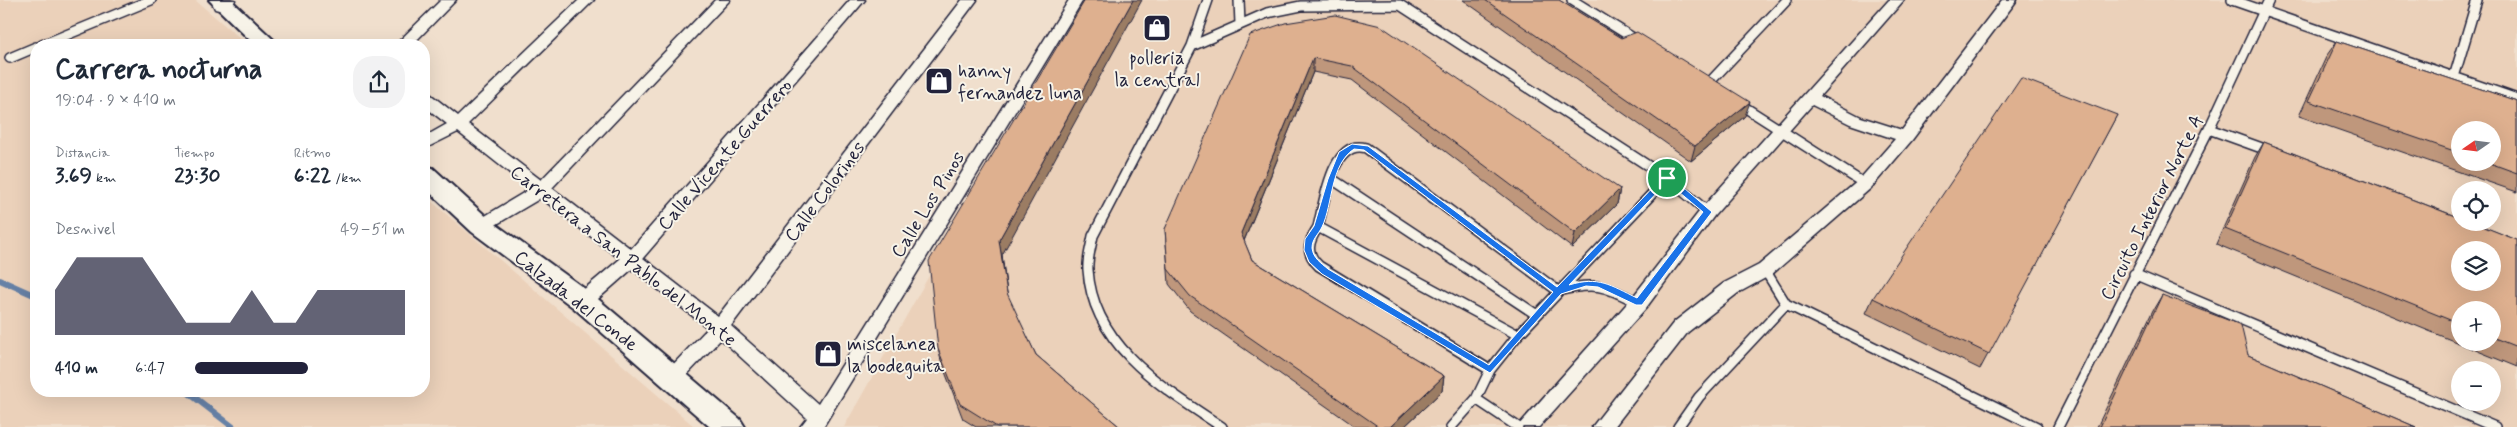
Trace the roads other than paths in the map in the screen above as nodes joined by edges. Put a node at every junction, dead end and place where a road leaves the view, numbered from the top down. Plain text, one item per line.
1 (151, 0) edge
2 (449, 0) edge
3 (588, 0) edge
4 (723, 0) edge
5 (858, 0) edge
6 (970, 0) edge
7 (1076, 0) edge
8 (1208, 0) edge
9 (1239, 0) edge
10 (1572, 0) edge
11 (1788, 0) edge
12 (1897, 0) edge
13 (2010, 0) edge
14 (2232, 0) edge
15 (2269, 0) edge
16 (2477, 0) edge
17 (222, 1) edge
18 (1397, 2) edge
19 (1299, 3) edge
20 (2265, 10) junction
21 (1240, 24) junction
22 (57, 39) edge
23 (262, 39) edge
24 (409, 39) edge
25 (1644, 45) edge
26 (1192, 46) junction
27 (30, 50) edge
28 (10, 58) dead end
29 (2454, 77) junction
30 (1700, 80) edge
31 (1708, 84) junction
32 (1716, 90) edge
33 (1809, 96) junction
34 (2517, 99) edge
35 (1732, 100) edge
36 (430, 103) edge
37 (458, 124) junction
38 (2209, 129) junction
39 (1781, 130) junction
40 (1906, 136) junction
41 (430, 140) edge
42 (2284, 156) edge
43 (1667, 178) junction
44 (430, 179) edge
45 (1332, 179) junction
46 (1865, 184) junction
47 (541, 190) junction
48 (1708, 212) junction
49 (481, 226) junction
50 (1318, 227) junction
51 (632, 259) junction
52 (1765, 270) junction
53 (2134, 274) junction
54 (1558, 291) junction
55 (583, 301) junction
56 (1639, 303) junction
57 (1786, 304) junction
58 (1537, 315) junction
59 (720, 327) junction
60 (1518, 335) junction
61 (1490, 370) junction
62 (673, 377) junction
63 (1476, 399) junction
64 (815, 422) edge
65 (730, 427) edge
66 (1222, 427) edge
67 (1451, 427) edge
68 (1518, 427) edge
69 (1527, 427) edge
70 (1602, 427) edge
71 (1678, 427) edge
72 (2037, 427) edge
73 (2058, 427) edge
74 (2495, 427) edge

1 - 22 lane
2 - 24 street
3 - 37 street
4 - 47 street
5 - 51 street, Calle Vicente Guerrero
6 - 59 street, Calle Colorines
7 - 64 street, Calle Los Pinos
8 - 26 lane
9 - 21 lane
10 - 25 lane
11 - 31 lane
12 - 33 street
13 - 40 street
14 - 20 lane
15 - 20 lane, Circuito Interior Norte A
16 - 29 lane
17 - 23 street
18 - 19 lane
18 - 43 lane
19 - 21 lane
20 - 29 lane
20 - 38 lane, Circuito Interior Norte A
21 - 26 lane
26 - 66 lane
27 - 28 lane
29 - 34 lane
30 - 31 lane
31 - 32 lane
33 - 39 street
33 - 40 street
35 - 39 lane
36 - 37 street, Carretera a San Pablo del Monte
37 - 41 street
37 - 47 street, Carretera a San Pablo del Monte
38 - 42 lane
38 - 53 lane, Circuito Interior Norte A
39 - 46 lane
39 - 48 street
40 - 46 street
43 - 48 lane
43 - 54 lane
44 - 49 street, Calzada del Conde
45 - 50 lane
45 - 54 lane
45 - 58 lane
46 - 52 street
47 - 49 street
47 - 51 street, Carretera a San Pablo del Monte
48 - 56 street
49 - 55 street, Calzada del Conde
50 - 60 lane
50 - 61 lane
51 - 55 street, Calle Vicente Guerrero
51 - 59 street, Carretera a San Pablo del Monte
52 - 57 lane
52 - 70 street
53 - 73 lane, Circuito Interior Norte A
53 - 74 lane
54 - 56 lane
54 - 58 lane
55 - 62 street, Calzada del Conde
56 - 69 street
57 - 71 lane
57 - 72 lane
58 - 60 lane
59 - 62 street, Calle Colorines
59 - 64 street, Carretera a San Pablo del Monte
60 - 61 lane
61 - 63 lane
62 - 65 street, Calzada del Conde
63 - 67 lane
63 - 68 lane

